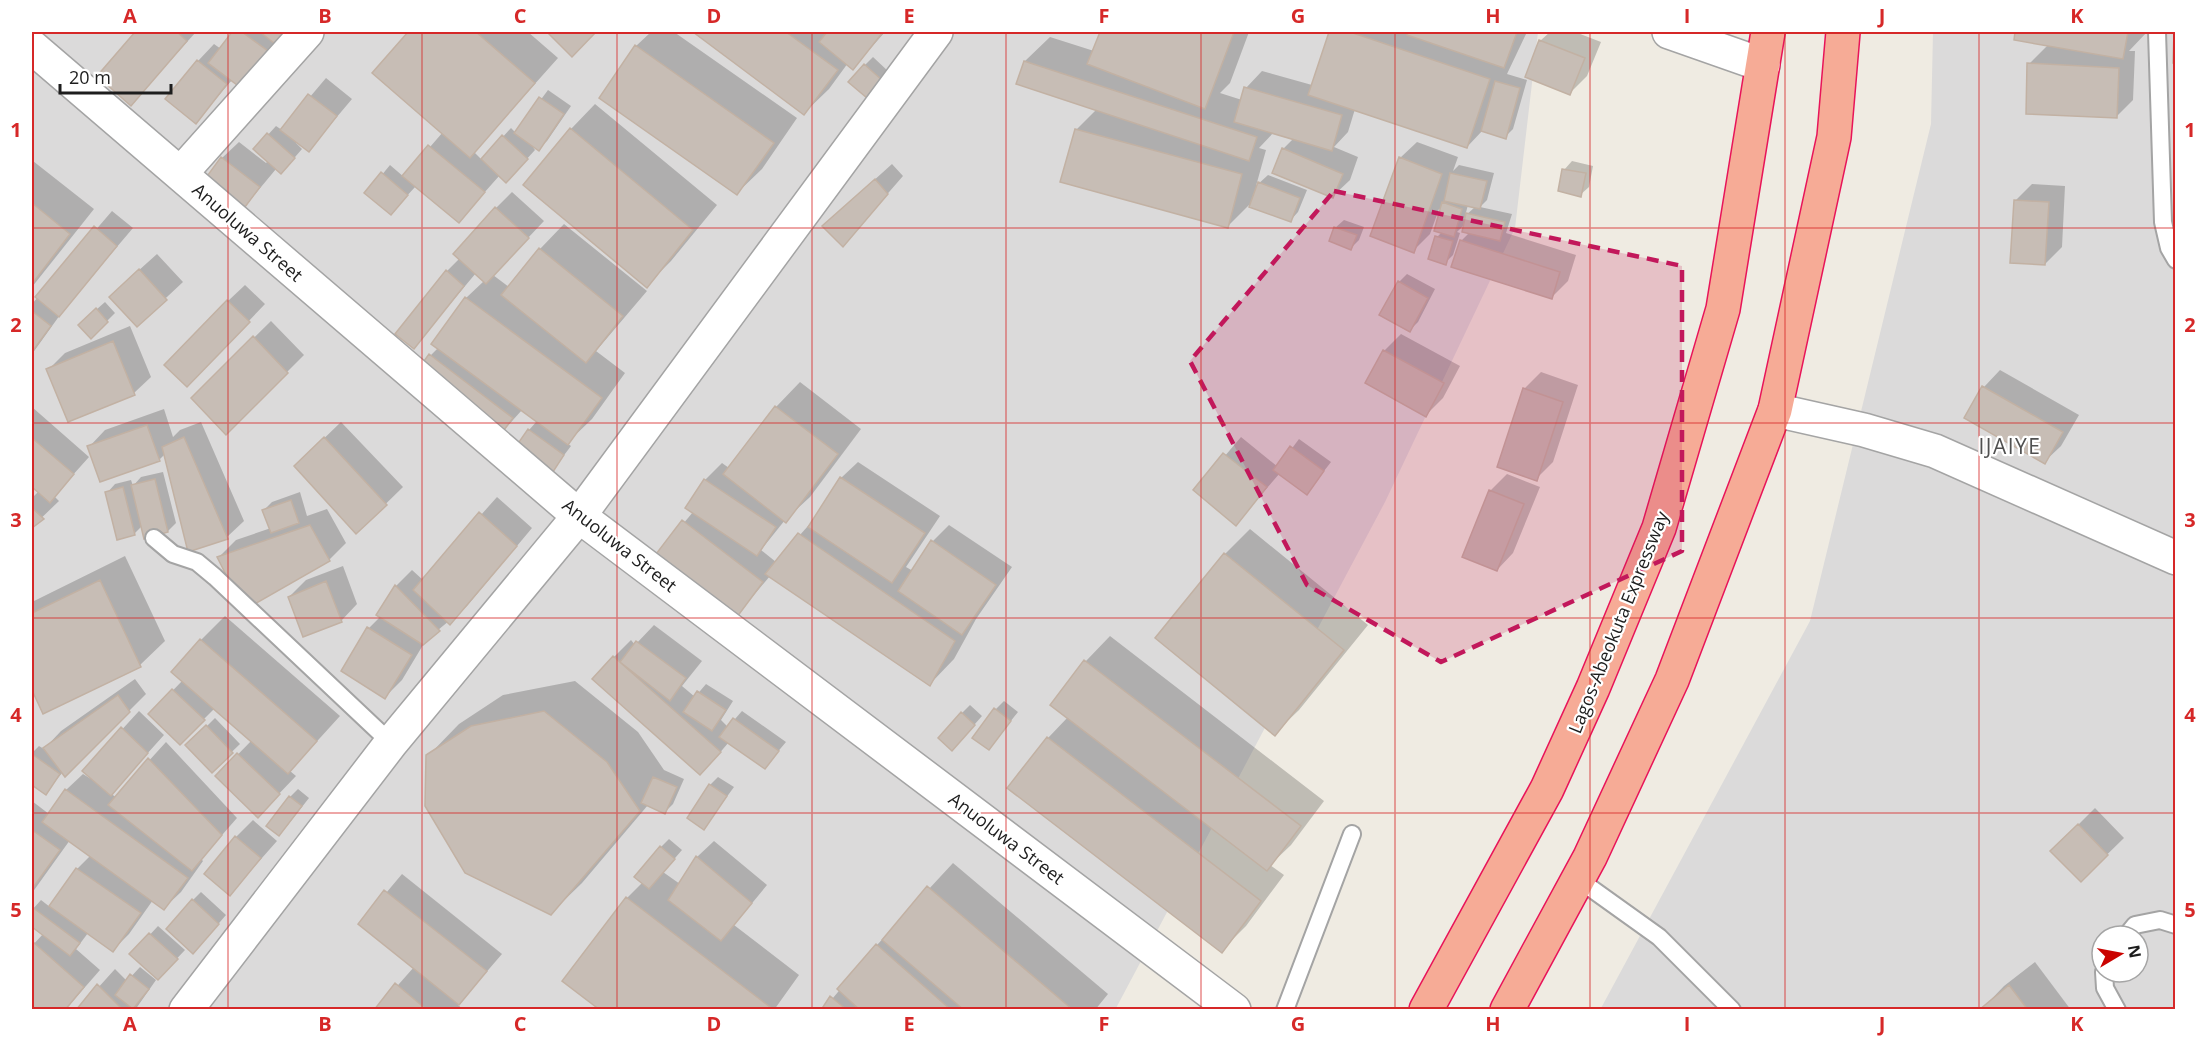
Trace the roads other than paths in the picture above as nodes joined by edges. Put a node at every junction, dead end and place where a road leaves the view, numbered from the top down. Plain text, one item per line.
1 (307, 32) edge
2 (936, 32) edge
3 (1670, 32) edge
4 (1768, 32) edge
5 (1842, 32) edge
6 (2157, 32) edge
7 (32, 47) edge
8 (1763, 65) junction
9 (181, 173) junction
10 (2175, 260) edge
11 (1775, 410) junction
12 (579, 516) junction
13 (154, 538) dead end
14 (2175, 558) edge
15 (391, 743) junction
16 (1352, 834) dead end
17 (1578, 879) junction
18 (2140, 924) edge
19 (2175, 925) edge
20 (2105, 984) edge
21 (186, 1010) edge
22 (1234, 1010) edge
23 (1286, 1010) edge
24 (1426, 1010) edge
25 (1507, 1010) edge
26 (1732, 1010) edge
27 (2117, 1010) edge

1 - 9 street
2 - 12 street
3 - 8 street
4 - 8 highway, Lagos-Abeokuta Expressway
5 - 11 highway
6 - 10 lane
7 - 9 street, Anuoluwa Street
8 - 24 highway, Lagos-Abeokuta Expressway
9 - 12 street, Anuoluwa Street
11 - 14 street
11 - 17 highway
12 - 15 street
12 - 22 street, Anuoluwa Street
13 - 15 lane
15 - 21 street
16 - 23 lane
17 - 25 highway
17 - 26 lane
18 - 19 lane
20 - 27 lane

